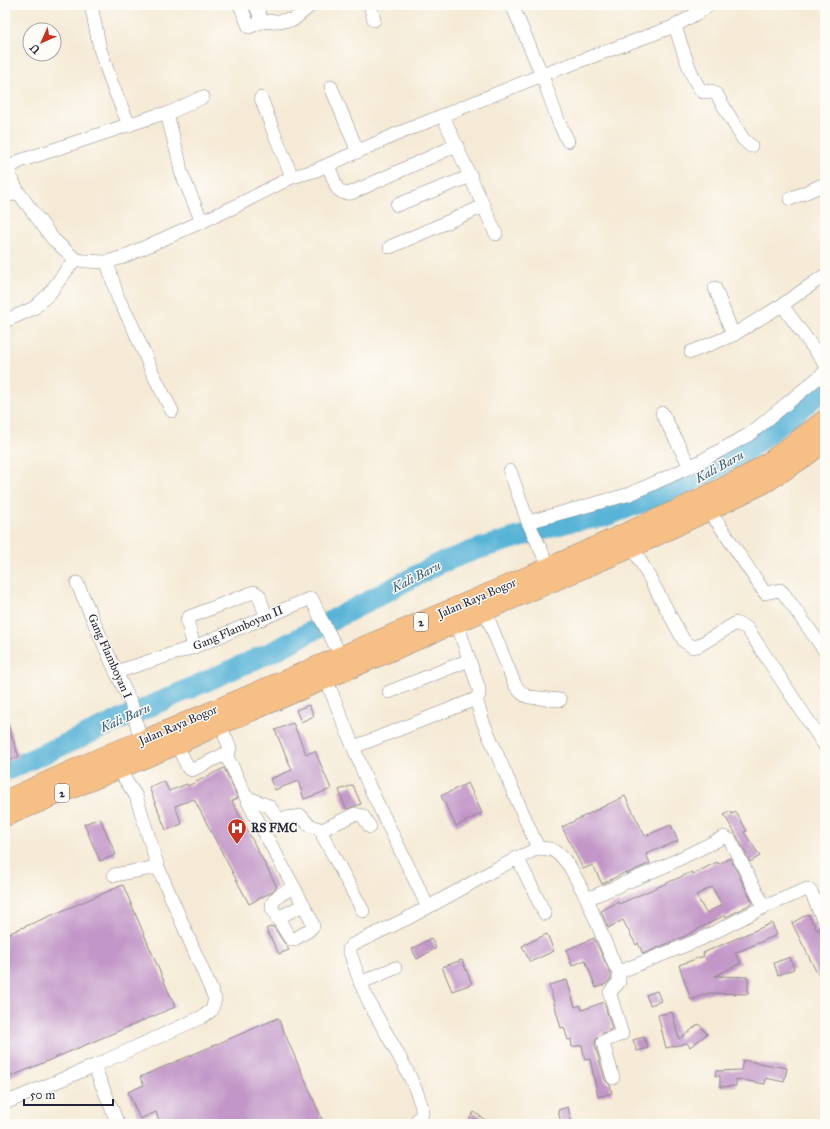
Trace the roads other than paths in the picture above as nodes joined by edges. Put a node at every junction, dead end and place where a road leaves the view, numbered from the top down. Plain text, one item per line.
1 (91, 5) edge
2 (240, 5) edge
3 (256, 5) edge
4 (311, 5) edge
5 (370, 5) edge
6 (512, 5) edge
7 (708, 5) edge
8 (374, 20) dead end
9 (262, 22) junction
10 (675, 26) junction
11 (542, 75) junction
12 (331, 87) dead end
13 (203, 97) dead end
14 (261, 98) dead end
15 (166, 114) junction
16 (444, 116) junction
17 (129, 125) junction
18 (568, 141) dead end
19 (457, 146) junction
20 (751, 146) dead end
21 (358, 152) junction
22 (328, 165) junction
23 (471, 176) junction
24 (292, 177) junction
25 (825, 184) edge
26 (18, 192) junction
27 (5, 197) edge
28 (790, 199) dead end
29 (397, 205) dead end
30 (484, 206) junction
31 (202, 222) junction
32 (496, 234) dead end
33 (390, 247) dead end
34 (74, 258) junction
35 (107, 262) junction
36 (825, 275) edge
37 (715, 288) dead end
38 (782, 305) junction
39 (5, 321) edge
40 (733, 335) junction
41 (691, 352) dead end
42 (825, 364) edge
43 (825, 372) edge
44 (172, 411) dead end
45 (662, 413) dead end
46 (825, 419) edge
47 (825, 441) edge
48 (690, 466) junction
49 (510, 471) dead end
50 (708, 512) junction
51 (529, 525) junction
52 (629, 540) junction
53 (546, 562) junction
54 (77, 583) dead end
55 (485, 611) junction
56 (266, 617) junction
57 (456, 623) junction
58 (194, 647) junction
59 (338, 650) junction
60 (825, 651) edge
61 (469, 660) junction
62 (116, 672) junction
63 (326, 679) junction
64 (389, 692) dead end
65 (476, 699) junction
66 (560, 700) dead end
67 (217, 717) junction
68 (140, 736) junction
69 (177, 745) junction
70 (825, 746) edge
71 (354, 747) junction
72 (224, 754) junction
73 (115, 760) junction
74 (246, 797) junction
75 (5, 800) edge
76 (5, 817) edge
77 (370, 827) dead end
78 (322, 830) junction
79 (538, 848) junction
80 (517, 857) junction
81 (158, 867) junction
82 (114, 875) dead end
83 (294, 887) junction
84 (587, 899) junction
85 (304, 905) junction
86 (764, 907) junction
87 (428, 908) junction
88 (363, 911) dead end
89 (544, 914) dead end
90 (277, 918) junction
91 (825, 919) edge
92 (395, 968) dead end
93 (619, 972) junction
94 (360, 983) junction
95 (94, 1066) junction
96 (612, 1078) dead end
97 (5, 1103) edge
98 (118, 1124) edge
99 (414, 1124) edge

1 - 17 street
2 - 9 street
3 - 9 street
4 - 9 street
5 - 8 street
6 - 11 street
7 - 10 street
10 - 11 street
10 - 20 street
11 - 16 street
11 - 18 street
12 - 21 street
13 - 15 street
14 - 24 street
15 - 17 street
15 - 31 street
16 - 19 street
16 - 21 street
17 - 26 street
19 - 22 street
19 - 23 street
21 - 22 street
22 - 24 street
23 - 29 street
23 - 30 street
24 - 31 street
25 - 28 street
26 - 27 street
26 - 34 street
30 - 32 street
30 - 33 street
31 - 35 street
34 - 35 street
34 - 39 street
35 - 44 street
36 - 38 street
37 - 40 street
38 - 40 street
38 - 42 street
40 - 41 street
43 - 48 street
45 - 48 street
46 - 52 highway, Jalan Raya Bogor / 2
47 - 50 highway, Jalan Raya Bogor / 2
48 - 51 street
49 - 51 street
50 - 52 highway, Jalan Raya Bogor / 2
50 - 60 street
51 - 53 street
52 - 53 highway, Jalan Raya Bogor / 2
52 - 55 highway, Jalan Raya Bogor / 2
52 - 70 street
53 - 59 highway, Jalan Raya Bogor / 2
54 - 62 street, Gang Flamboyan I
55 - 57 highway, Jalan Raya Bogor / 2
55 - 66 street
56 - 58 street, Gang Flamboyan II
56 - 58 street
56 - 59 street, Gang Flamboyan II
57 - 61 street
57 - 63 highway, Jalan Raya Bogor / 2
58 - 62 street, Gang Flamboyan II
59 - 67 highway, Jalan Raya Bogor / 2
61 - 64 street
61 - 65 street
62 - 68 street, Gang Flamboyan I
63 - 67 highway, Jalan Raya Bogor / 2
63 - 71 street
65 - 71 street
65 - 79 street
67 - 68 highway, Jalan Raya Bogor / 2
67 - 69 highway, Jalan Raya Bogor / 2
67 - 72 street
68 - 73 highway, Jalan Raya Bogor / 2
69 - 72 street
69 - 73 highway, Jalan Raya Bogor / 2
71 - 87 street
72 - 74 street
73 - 75 highway, Jalan Raya Bogor / 2
73 - 76 highway, Jalan Raya Bogor / 2
73 - 81 street
74 - 78 street
74 - 83 street
77 - 78 street
78 - 88 street
79 - 80 street
79 - 84 street
80 - 87 street
80 - 89 street
81 - 82 street
81 - 95 street
83 - 85 street
83 - 90 street
84 - 86 street
84 - 93 street
85 - 90 street
85 - 90 street
86 - 91 street
86 - 93 street
87 - 94 street
92 - 94 street
93 - 96 street
94 - 99 street
95 - 97 street
95 - 98 street

